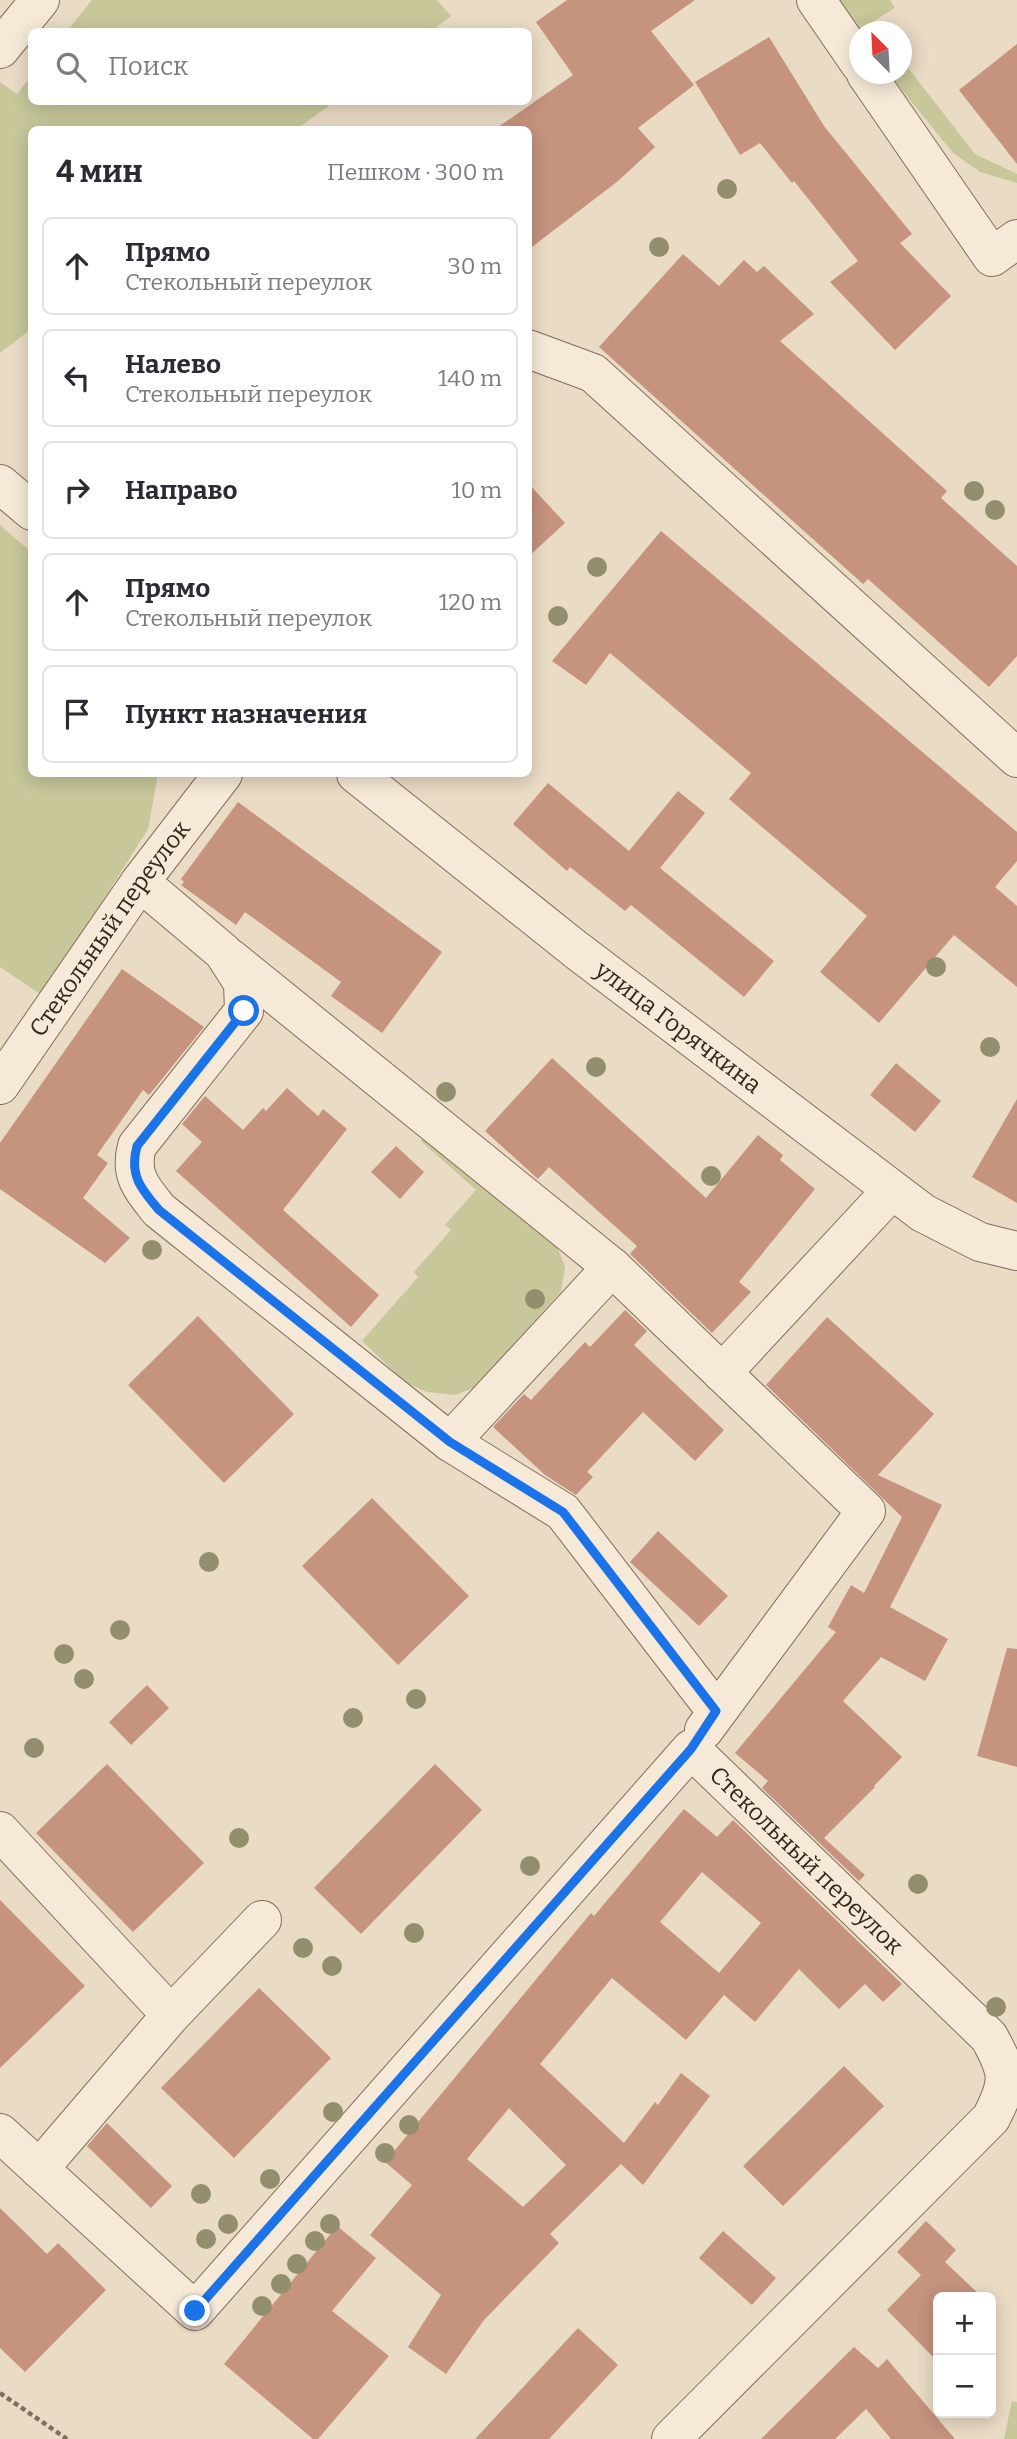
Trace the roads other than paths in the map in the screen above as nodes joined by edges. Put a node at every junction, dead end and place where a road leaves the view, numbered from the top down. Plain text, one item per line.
1 (40, 0) edge
2 (816, 0) edge
3 (0, 48) edge
4 (849, 49) edge
5 (873, 84) edge
6 (1017, 239) edge
7 (532, 350) edge
8 (0, 484) edge
9 (28, 508) edge
10 (1017, 758) edge
11 (221, 777) edge
12 (360, 777) edge
13 (140, 882) junction
14 (233, 968) junction
15 (0, 1085) edge
16 (892, 1190) junction
17 (1017, 1251) edge
18 (612, 1267) junction
19 (722, 1373) junction
20 (450, 1442) junction
21 (716, 1711) junction
22 (691, 1749) junction
23 (0, 1831) edge
24 (262, 1920) dead end
25 (171, 2015) junction
26 (1011, 2081) edge
27 (0, 2133) edge
28 (39, 2169) junction
29 (671, 2439) edge

1 - 3 street
2 - 4 street
5 - 6 street
7 - 10 street
8 - 9 street
11 - 13 street, Стекольный переулок
12 - 16 street, улица Горячкина
13 - 14 street
13 - 15 street, Стекольный переулок
14 - 18 street
14 - 20 street
16 - 17 street, улица Горячкина
16 - 19 street
18 - 19 street
18 - 20 street
19 - 21 street
20 - 21 street
21 - 22 street
22 - 26 street, Стекольный переулок
22 - 28 street, Стекольный переулок
23 - 25 street
24 - 25 street
25 - 28 street
26 - 29 street, Стекольный переулок
27 - 28 street, Стекольный переулок

